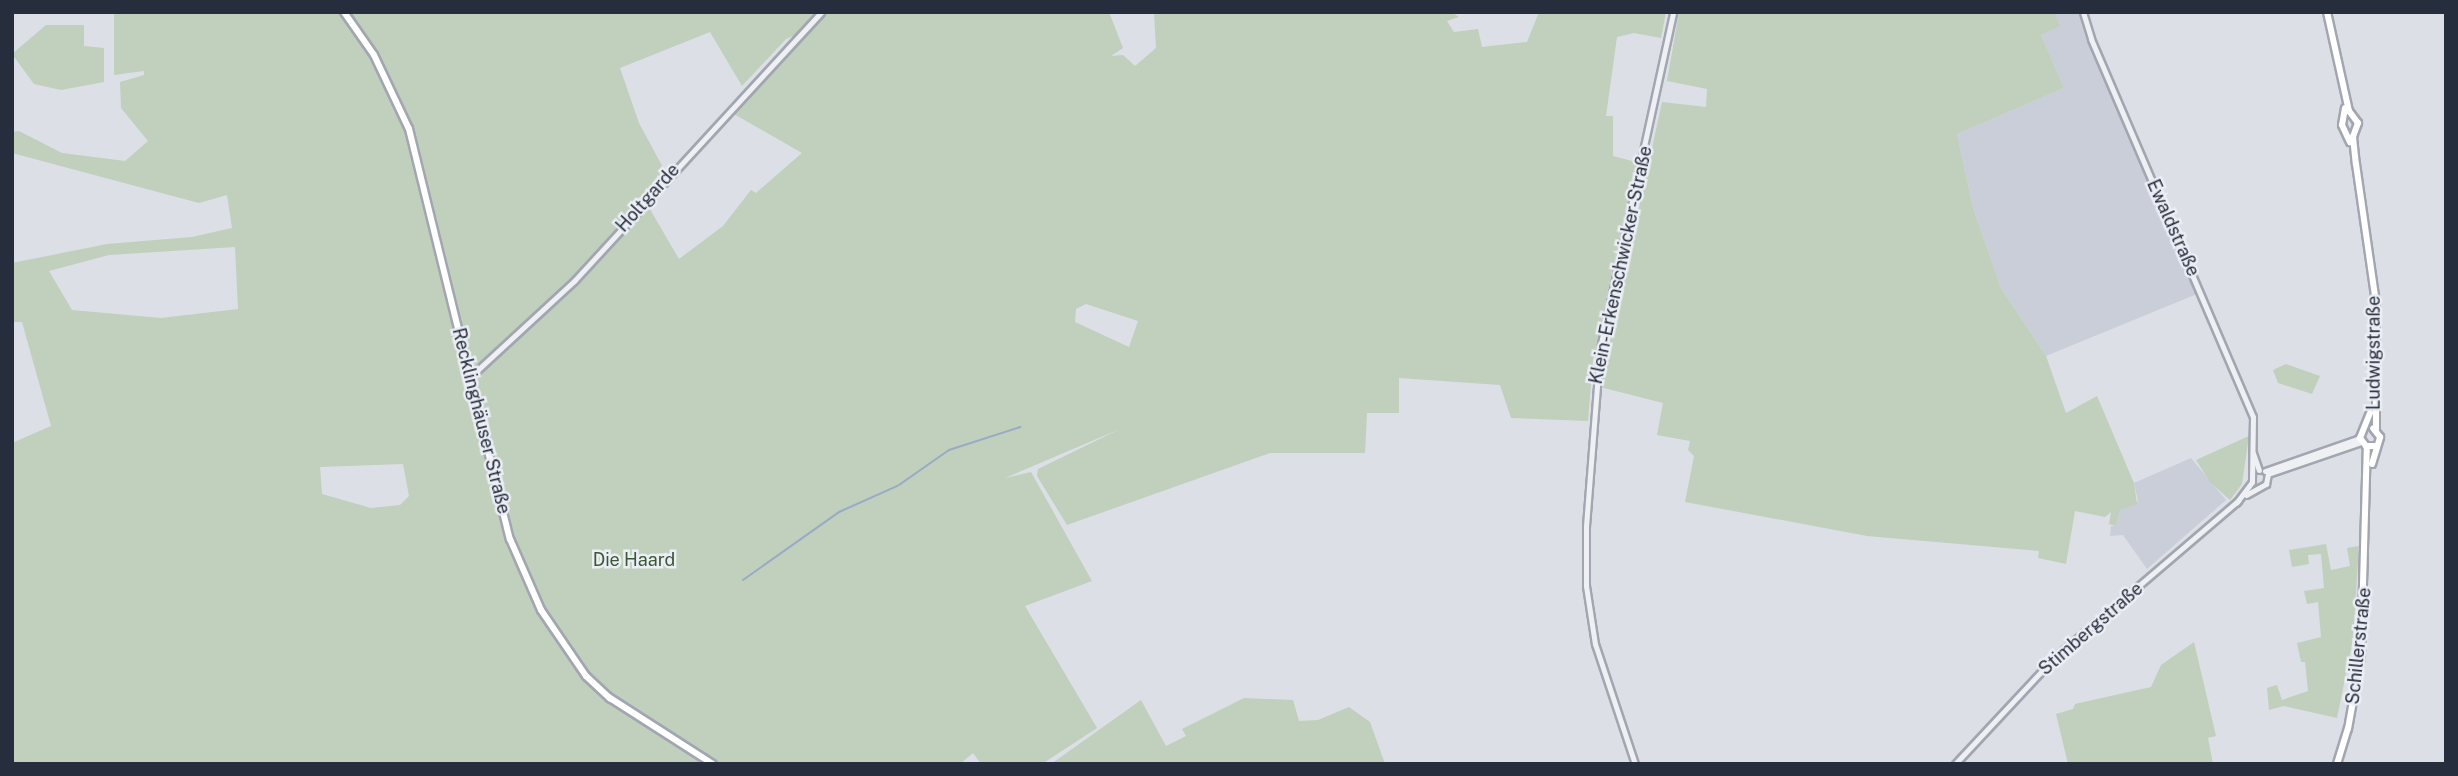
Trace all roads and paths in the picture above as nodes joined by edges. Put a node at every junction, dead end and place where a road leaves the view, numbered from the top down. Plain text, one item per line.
1 (344, 12) edge
2 (821, 12) edge
3 (1673, 12) edge
4 (2083, 12) edge
5 (2327, 12) edge
6 (2349, 118) junction
7 (2351, 131) junction
8 (2366, 236) junction
9 (470, 377) junction
10 (2366, 428) junction
11 (2376, 429) junction
12 (2366, 443) junction
13 (2261, 472) junction
14 (2254, 484) junction
15 (713, 764) edge
16 (1635, 764) edge
17 (1955, 764) edge
18 (2337, 764) edge

1 - 9 main road, Recklinghäuser Straße
2 - 9 street, Holtgarde
3 - 16 street, Klein-Erkenschwicker-Straße
4 - 13 street, Ewaldstraße
5 - 6 main road
6 - 7 main road
6 - 7 main road
7 - 8 main road, Ludwigstraße
8 - 10 main road, Ludwigstraße
8 - 11 main road, Ludwigstraße
9 - 15 main road, Recklinghäuser Straße
10 - 11 main road
10 - 12 main road
11 - 12 main road, Ludwigstraße
12 - 13 street, Stimbergstraße
12 - 18 main road, Schillerstraße
13 - 14 street, Stimbergstraße
13 - 14 street, Stimbergstraße
14 - 17 street, Stimbergstraße

